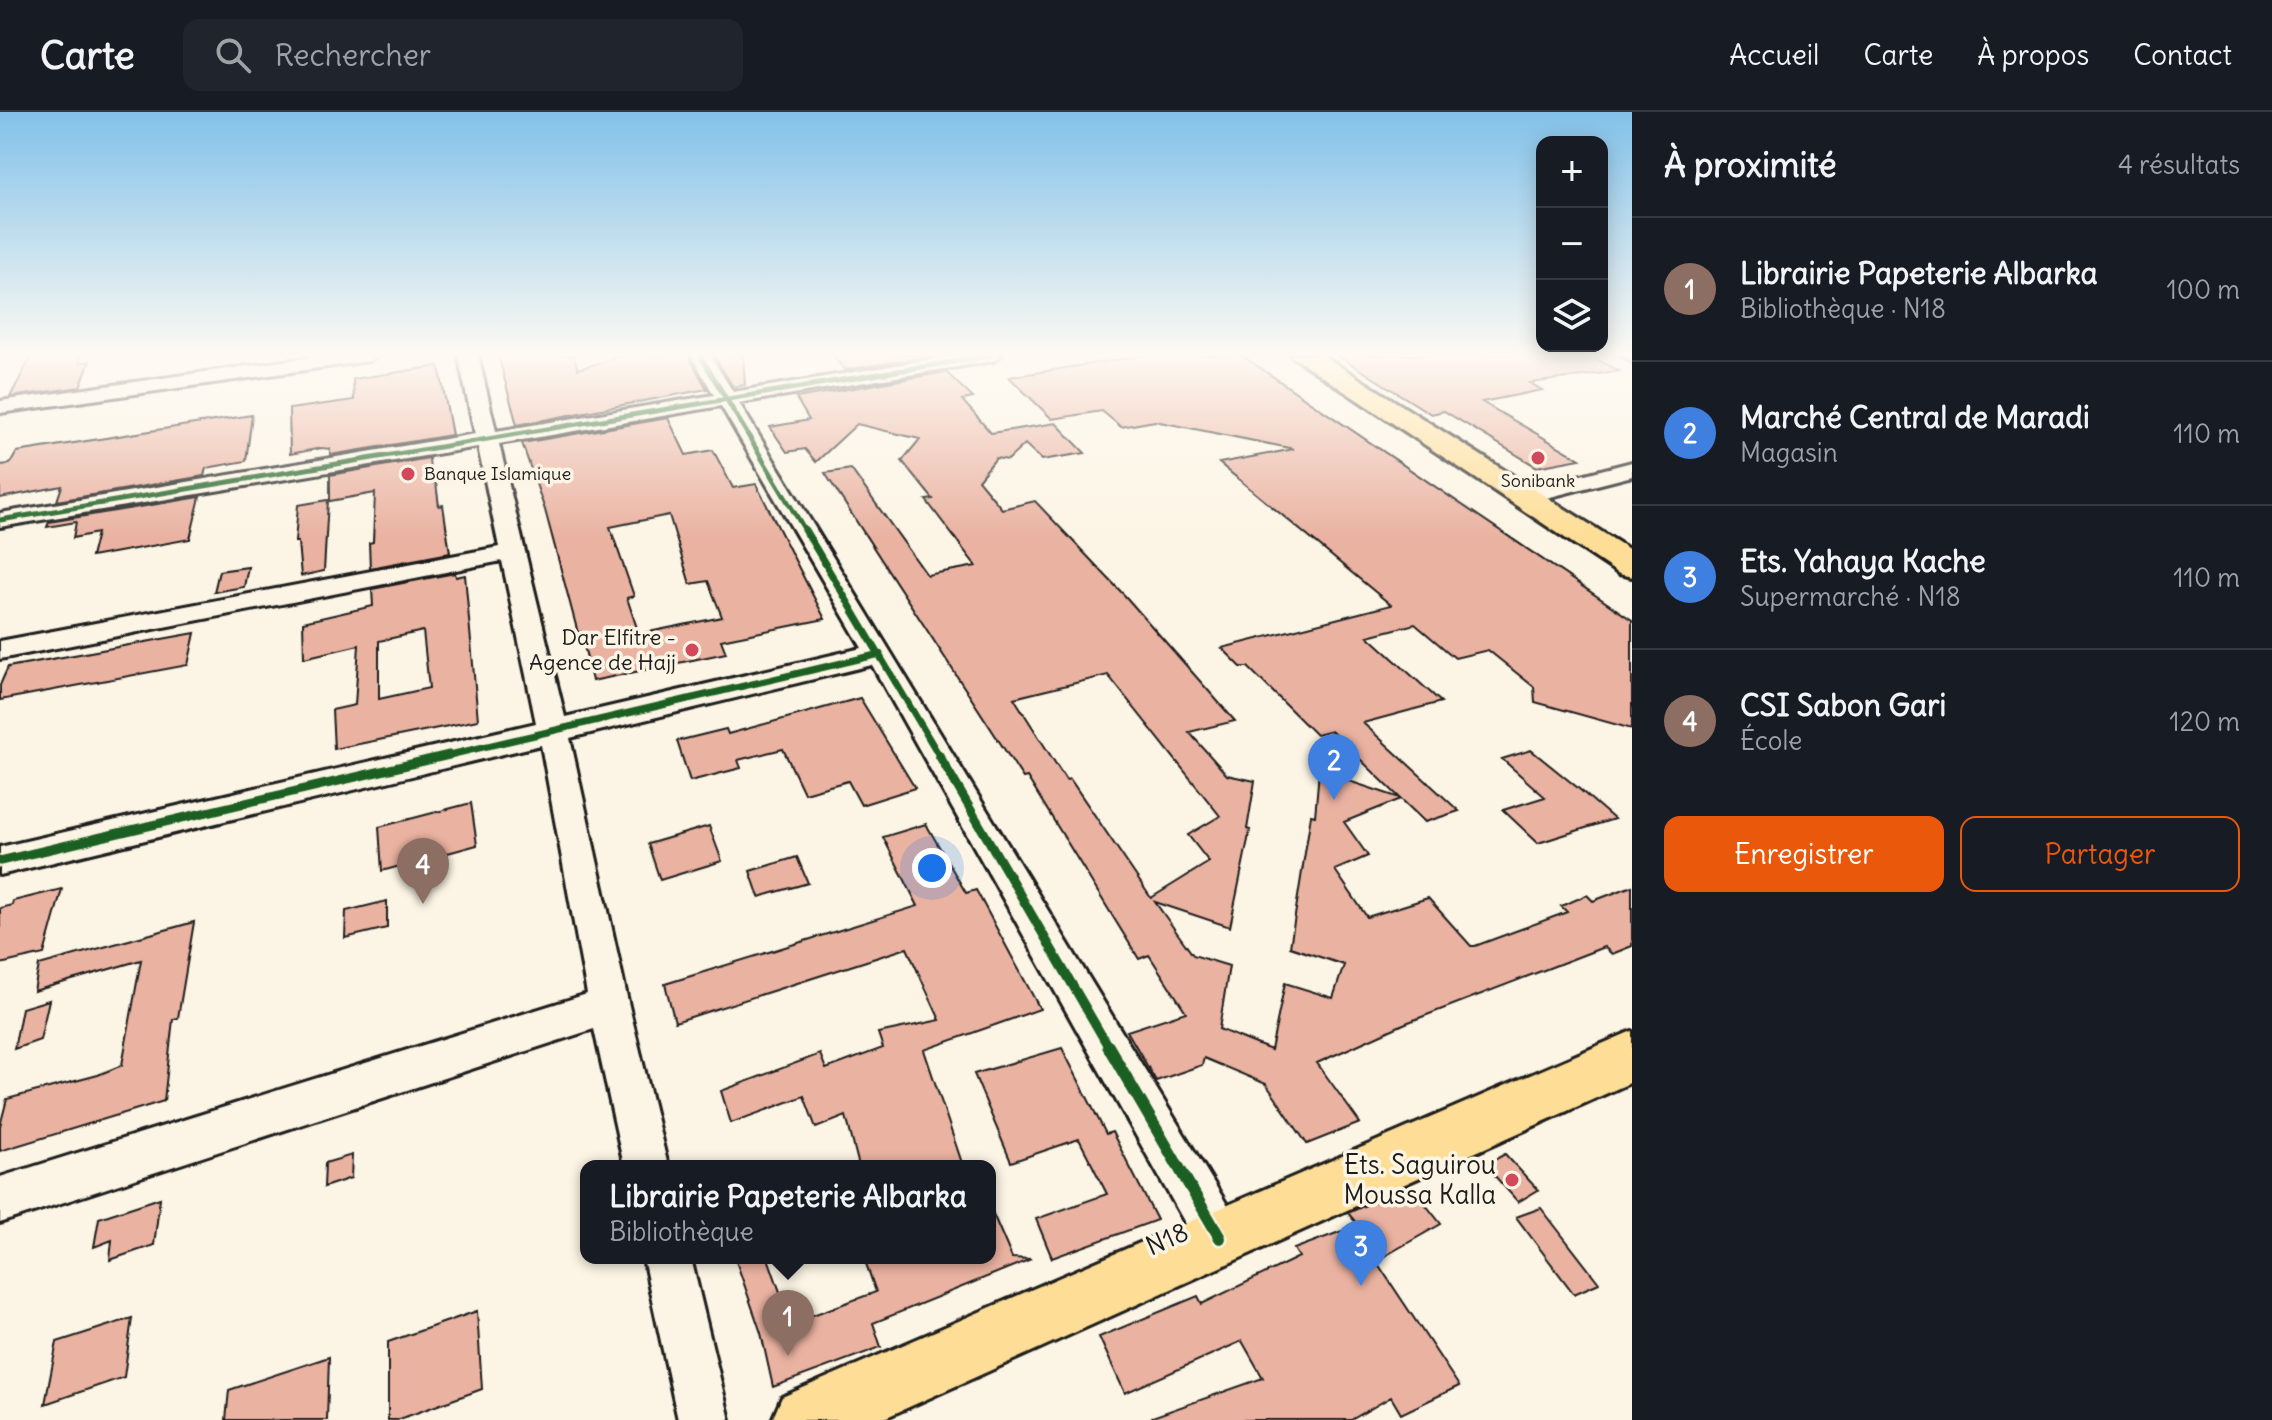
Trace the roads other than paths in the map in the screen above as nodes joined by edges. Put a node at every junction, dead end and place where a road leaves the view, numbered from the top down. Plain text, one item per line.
1 (482, 416) edge
2 (622, 416) edge
3 (736, 416) edge
4 (1403, 416) edge
5 (1413, 416) edge
6 (487, 438) junction
7 (1632, 469) edge
8 (1531, 494) junction
9 (0, 520) edge
10 (1632, 548) edge
11 (511, 552) junction
12 (1632, 566) edge
13 (0, 650) edge
14 (880, 654) junction
15 (553, 729) junction
16 (0, 861) edge
17 (609, 1006) junction
18 (1632, 1056) edge
19 (645, 1160) edge
20 (0, 1200) edge
21 (1220, 1238) junction
22 (668, 1264) edge
23 (704, 1420) edge
24 (805, 1420) edge

1 - 6 street
2 - 6 street
3 - 14 street
4 - 8 highway
5 - 8 highway
6 - 9 street
6 - 11 street
7 - 8 street
8 - 10 highway
8 - 12 highway
11 - 13 street
11 - 15 street
14 - 15 street
14 - 21 street
15 - 16 street
15 - 17 street
17 - 19 street
17 - 20 street
18 - 21 main road, N18
21 - 24 main road, N18
22 - 23 street

